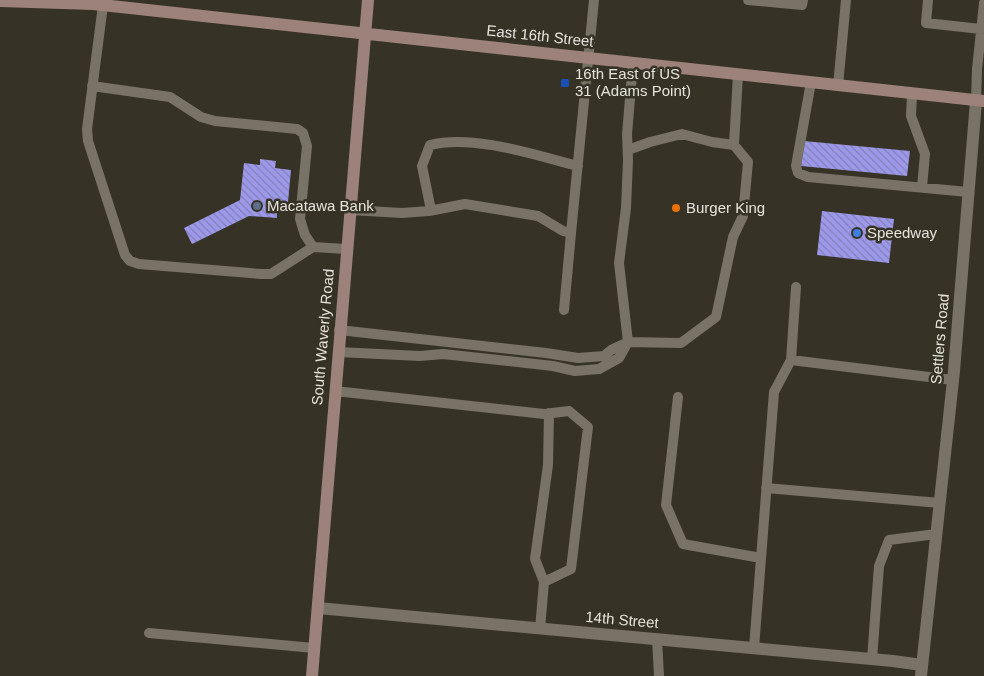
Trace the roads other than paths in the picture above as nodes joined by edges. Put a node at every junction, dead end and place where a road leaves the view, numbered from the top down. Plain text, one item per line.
1 (68, 0) edge
2 (368, 0) edge
3 (594, 0) edge
4 (748, 0) edge
5 (803, 0) edge
6 (846, 0) edge
7 (928, 0) edge
8 (0, 1) edge
9 (984, 3) edge
10 (98, 5) junction
11 (981, 29) junction
12 (364, 33) junction
13 (588, 58) junction
14 (633, 63) junction
15 (738, 74) junction
16 (811, 82) junction
17 (92, 86) junction
18 (838, 86) junction
19 (912, 94) junction
20 (980, 101) edge
21 (734, 145) junction
22 (628, 150) junction
23 (578, 166) junction
24 (922, 188) junction
25 (968, 192) junction
26 (350, 210) junction
27 (432, 210) junction
28 (571, 233) junction
29 (313, 247) junction
30 (346, 249) junction
31 (796, 287) dead end
32 (564, 310) dead end
33 (339, 330) junction
34 (628, 342) junction
35 (338, 352) junction
36 (791, 360) junction
37 (953, 380) junction
38 (335, 391) junction
39 (678, 397) dead end
40 (549, 413) junction
41 (766, 488) junction
42 (940, 503) junction
43 (936, 534) junction
44 (761, 558) junction
45 (544, 582) junction
46 (318, 608) junction
47 (540, 629) junction
48 (149, 632) dead end
49 (657, 639) junction
50 (314, 648) junction
51 (754, 648) junction
52 (872, 659) junction
53 (922, 671) edge
54 (312, 676) edge
55 (659, 676) edge

1 - 10 main road, East 16th Street
2 - 12 main road, South Waverly Road
3 - 13 lane
4 - 5 lane
6 - 18 lane
7 - 11 lane
8 - 10 main road, East 16th Street
9 - 11 lane, Settlers Road
10 - 12 main road, East 16th Street
10 - 17 lane
11 - 20 lane, Settlers Road
12 - 13 main road, East 16th Street
12 - 26 main road, South Waverly Road
13 - 14 main road, East 16th Street
13 - 23 lane
14 - 15 main road, East 16th Street
14 - 22 lane
15 - 16 main road, East 16th Street
15 - 21 lane
16 - 18 main road, East 16th Street
16 - 24 lane
17 - 29 lane
17 - 29 lane
18 - 19 main road, East 16th Street
19 - 20 main road, East 16th Street
19 - 24 lane
20 - 25 street, Settlers Road
21 - 22 lane
21 - 34 lane
22 - 34 lane
23 - 27 lane
23 - 28 lane
24 - 25 lane
25 - 37 street, Settlers Road
26 - 27 lane
26 - 30 main road, South Waverly Road
27 - 28 lane
28 - 32 lane
29 - 30 lane
30 - 33 main road, South Waverly Road
31 - 36 lane
33 - 34 lane
33 - 35 main road, South Waverly Road
34 - 35 lane
35 - 38 main road, South Waverly Road
36 - 37 lane
36 - 41 lane
37 - 42 street, Settlers Road
38 - 40 lane
38 - 46 main road, South Waverly Road
39 - 44 lane
40 - 45 lane
40 - 45 lane
41 - 42 lane
41 - 44 lane
42 - 43 street, Settlers Road
43 - 52 lane
43 - 53 street, Settlers Road
44 - 51 lane
45 - 47 lane
46 - 47 street, 14th Street
46 - 50 main road, South Waverly Road
47 - 49 street, 14th Street
48 - 50 lane
49 - 51 street, 14th Street
49 - 55 lane
50 - 54 main road, South Waverly Road
51 - 52 street, 14th Street
52 - 53 street, 14th Street

